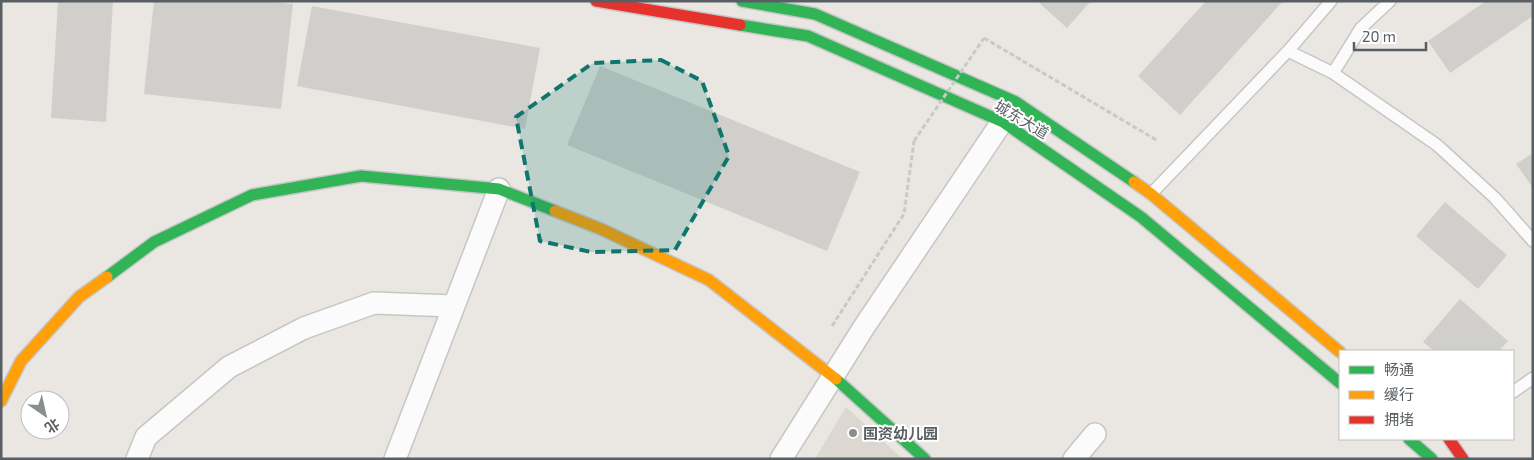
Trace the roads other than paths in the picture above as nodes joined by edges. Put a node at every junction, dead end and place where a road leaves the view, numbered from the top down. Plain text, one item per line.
1 (596, 1) edge
2 (742, 1) edge
3 (1330, 1) edge
4 (1390, 1) edge
5 (1288, 51) junction
6 (1333, 73) junction
7 (1016, 102) junction
8 (1003, 122) junction
9 (499, 189) junction
10 (1151, 194) junction
11 (1533, 241) edge
12 (453, 306) junction
13 (1339, 351) edge
14 (833, 376) junction
15 (1533, 378) edge
16 (1339, 382) edge
17 (1514, 391) edge
18 (1, 401) edge
19 (1095, 434) dead end
20 (1410, 440) edge
21 (1450, 440) edge
22 (137, 459) edge
23 (394, 459) edge
24 (781, 459) edge
25 (925, 459) edge
26 (1074, 459) edge
27 (1432, 459) edge
28 (1463, 459) edge

1 - 8 main road, 城东大道
2 - 7 main road, 城东大道
3 - 5 lane
4 - 6 lane
5 - 6 lane
5 - 10 lane
6 - 11 lane
7 - 8 street
7 - 10 main road, 城东大道
8 - 14 street
8 - 16 main road, 城东大道
9 - 12 street
9 - 14 main road
9 - 18 main road
10 - 13 main road, 城东大道
12 - 22 street
12 - 23 street
14 - 24 street
14 - 25 main road
15 - 17 lane
19 - 26 street
20 - 27 main road
21 - 28 main road

